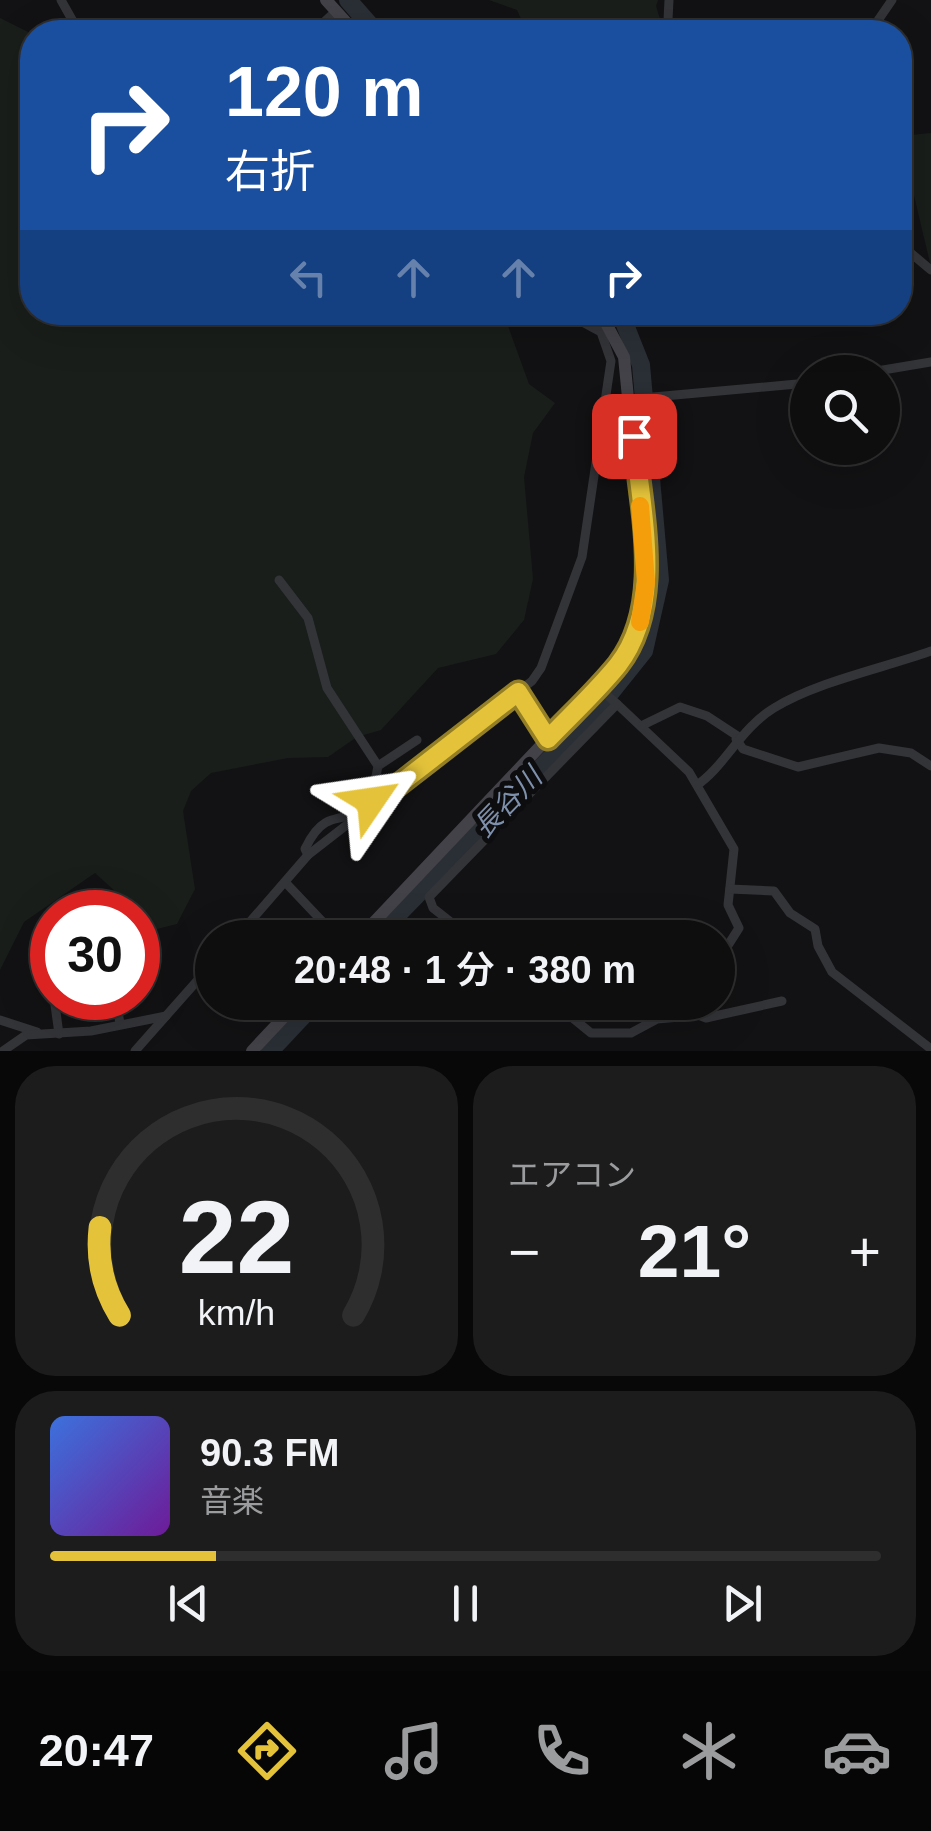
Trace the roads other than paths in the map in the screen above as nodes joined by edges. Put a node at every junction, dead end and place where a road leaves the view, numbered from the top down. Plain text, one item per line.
1 (587, 325) edge
2 (607, 325) edge
3 (931, 362) edge
4 (900, 367) edge
5 (790, 384) edge
6 (605, 392) junction
7 (630, 394) junction
8 (279, 580) dead end
9 (931, 652) edge
10 (598, 687) junction
11 (518, 692) junction
12 (617, 704) junction
13 (643, 725) junction
14 (737, 738) junction
15 (548, 739) junction
16 (417, 740) dead end
17 (378, 766) junction
18 (931, 766) edge
19 (697, 785) junction
20 (370, 807) junction
21 (360, 815) junction
22 (308, 856) junction
23 (284, 882) junction
24 (730, 889) junction
25 (251, 920) edge
26 (321, 920) edge
27 (376, 920) edge
28 (448, 920) edge
29 (734, 920) edge
30 (195, 983) edge
31 (782, 1002) dead end
32 (735, 1012) edge
33 (166, 1016) junction
34 (0, 1020) edge
35 (57, 1020) edge
36 (119, 1020) edge
37 (281, 1020) edge
38 (575, 1020) edge
39 (656, 1020) edge
40 (120, 1024) junction
41 (44, 1034) junction
42 (59, 1034) junction
43 (931, 1050) edge
44 (4, 1051) edge
45 (135, 1051) edge
46 (252, 1051) edge

1 - 6 street
2 - 7 street
3 - 4 street
5 - 7 street
6 - 7 street
6 - 11 street
7 - 10 street
8 - 17 street
9 - 14 street
10 - 12 street
10 - 15 street
11 - 15 street
11 - 20 street
12 - 13 street
12 - 28 street
13 - 14 street
13 - 19 street
14 - 18 street
14 - 19 street
15 - 27 street
16 - 17 street
17 - 20 street
19 - 24 street
20 - 21 street
21 - 22 street
21 - 22 street
22 - 23 street
23 - 25 street
23 - 26 street
24 - 29 street
24 - 43 street
30 - 33 street
31 - 32 street
33 - 40 street
33 - 45 street
34 - 41 street
35 - 42 street
36 - 40 street
37 - 46 street
38 - 39 street
40 - 42 street
41 - 42 street
41 - 44 street

